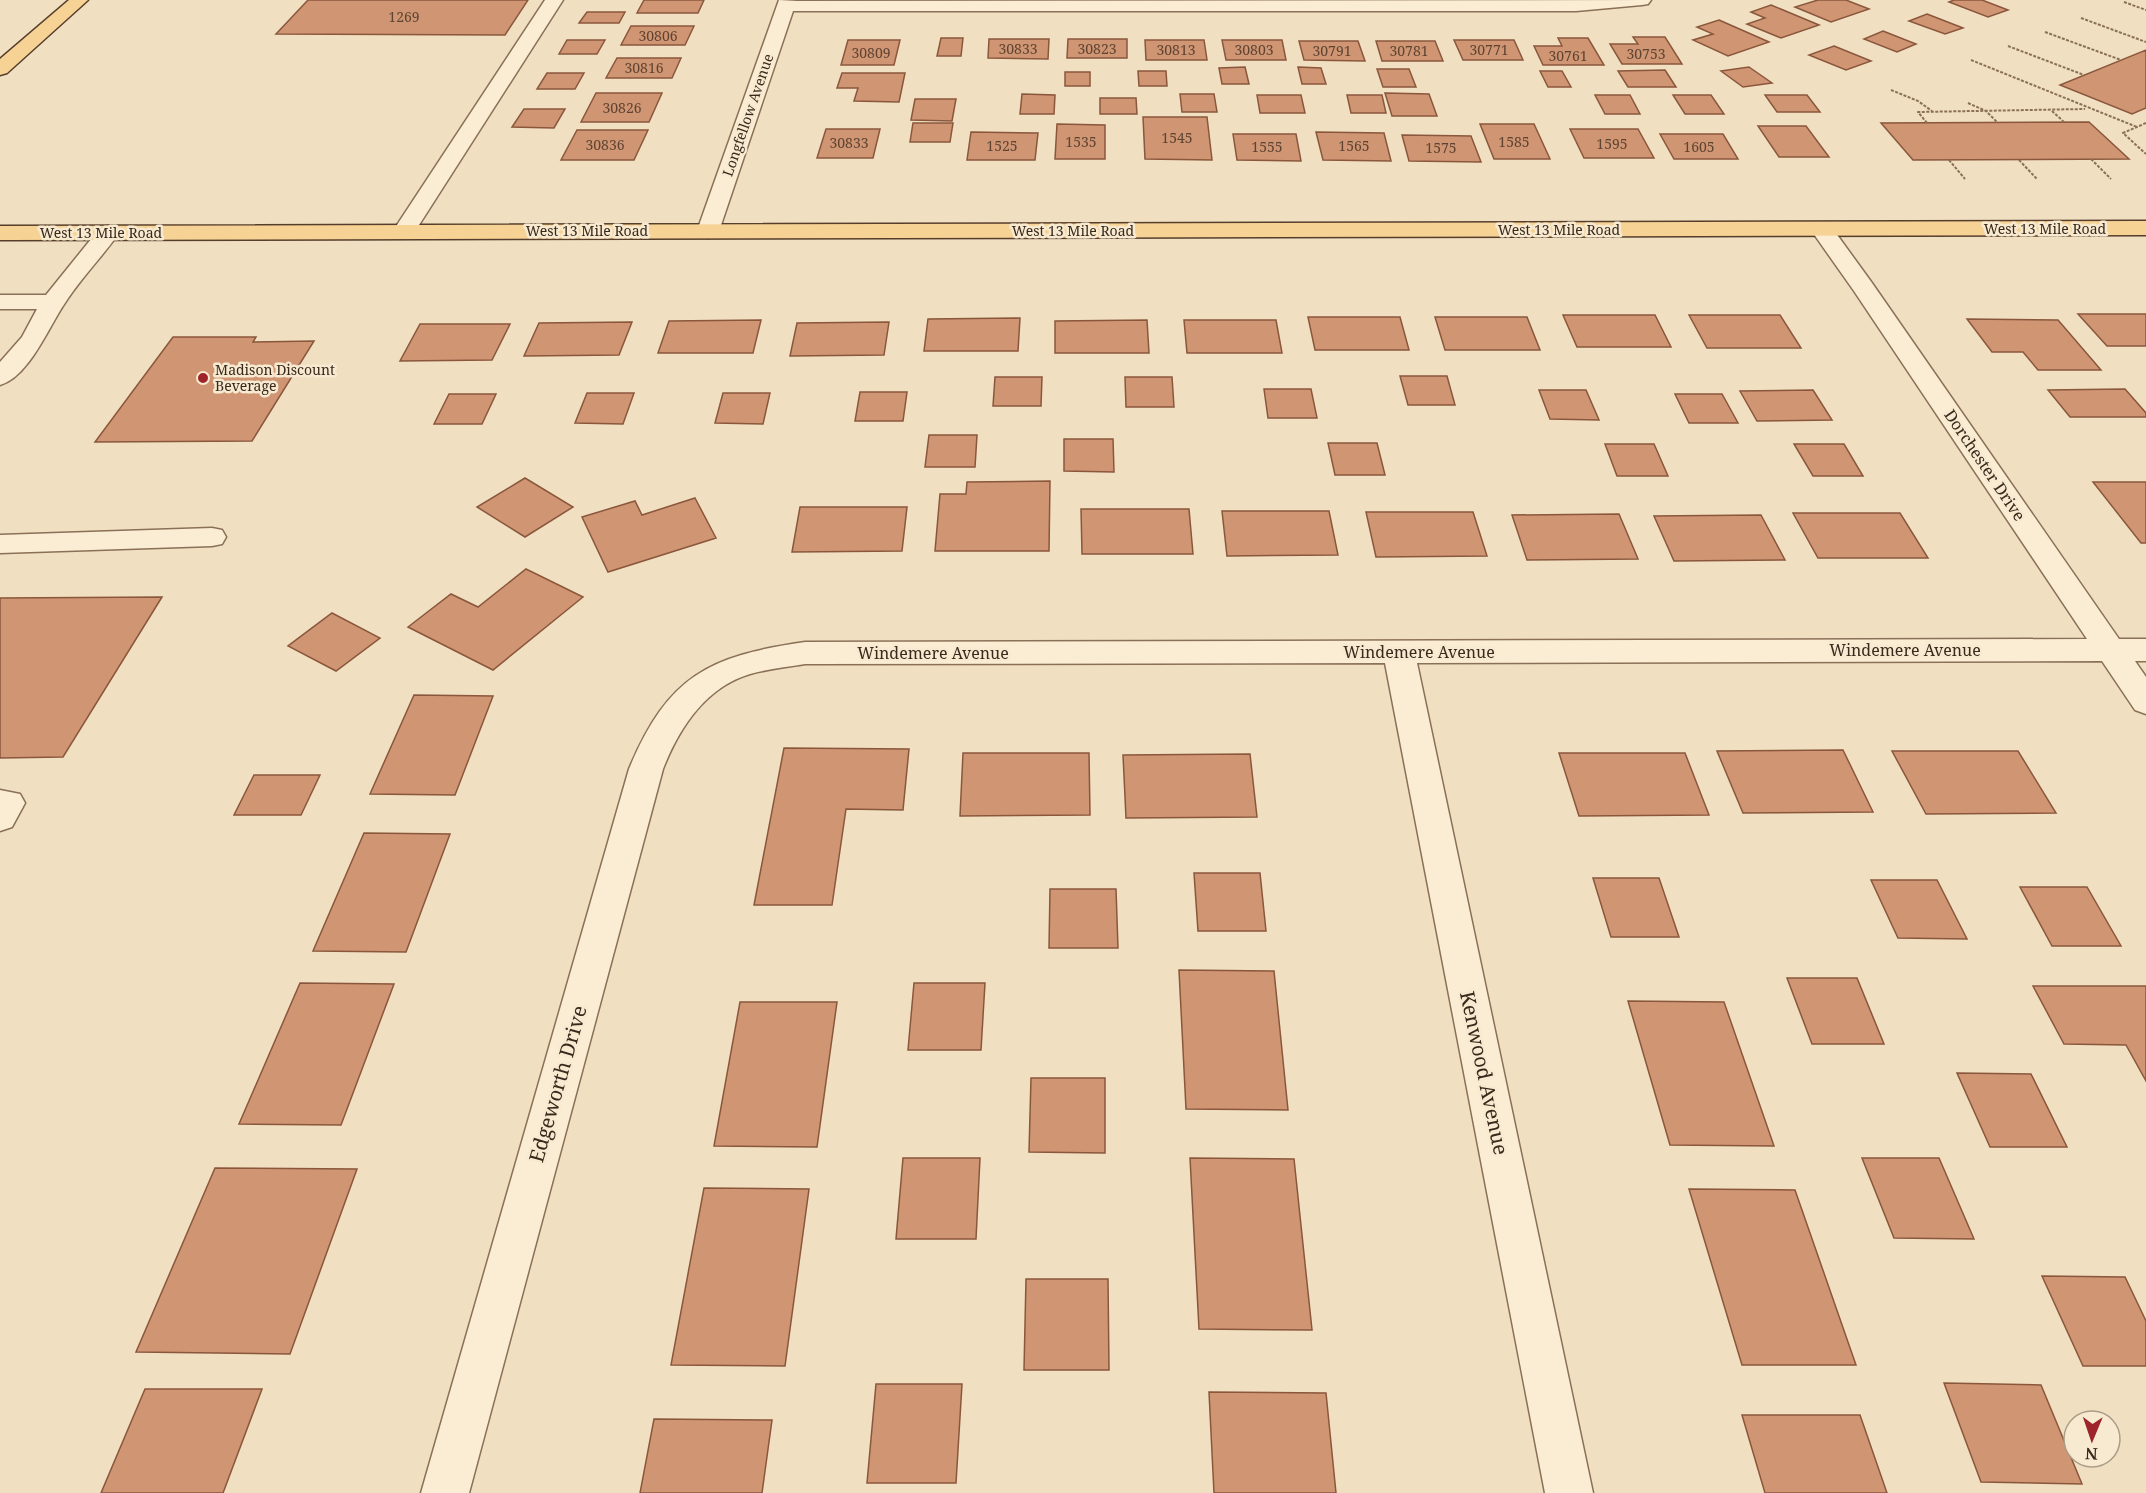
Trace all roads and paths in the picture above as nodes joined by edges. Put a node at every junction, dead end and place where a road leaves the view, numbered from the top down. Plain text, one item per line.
1 (79, 0) edge
2 (554, 0) edge
3 (1642, 0) edge
4 (2124, 2) dead end
5 (787, 3) edge
6 (2146, 10) edge
7 (2081, 18) dead end
8 (19, 29) dead end
9 (2045, 32) dead end
10 (2146, 42) edge
11 (2008, 46) dead end
12 (19, 51) junction
13 (1971, 60) dead end
14 (2121, 60) dead end
15 (0, 69) edge
16 (2084, 75) dead end
17 (1892, 90) dead end
18 (1968, 103) dead end
19 (2085, 109) junction
20 (1986, 111) junction
21 (2052, 111) junction
22 (1933, 112) junction
23 (1996, 122) dead end
24 (2064, 122) dead end
25 (1927, 123) dead end
26 (2146, 123) edge
27 (2138, 127) junction
28 (2146, 154) edge
29 (2091, 159) dead end
30 (1949, 160) dead end
31 (2019, 160) dead end
32 (2037, 178) dead end
33 (2111, 178) dead end
34 (1965, 179) dead end
35 (2146, 228) edge
36 (1822, 230) junction
37 (404, 231) junction
38 (708, 231) junction
39 (0, 233) edge
40 (108, 233) junction
41 (0, 302) edge
42 (53, 302) junction
43 (0, 340) edge
44 (33, 340) junction
45 (0, 377) edge
46 (212, 537) dead end
47 (0, 544) edge
48 (2111, 650) junction
49 (2146, 650) edge
50 (1399, 652) junction
51 (698, 688) joint
52 (2146, 702) edge
53 (0, 803) edge
54 (0, 817) edge
55 (445, 1493) edge
56 (1569, 1493) edge

1 - 12 main road
2 - 37 street
3 - 5 street
4 - 6 path
5 - 38 street, Longfellow Avenue
7 - 10 path
8 - 12 main road
9 - 14 path
11 - 16 path
12 - 15 main road
13 - 19 path
17 - 22 path
18 - 20 path
19 - 21 path
19 - 27 path
20 - 21 path
20 - 22 path
20 - 23 path
21 - 24 path
22 - 25 path
26 - 27 path
27 - 28 path
29 - 33 path
30 - 34 path
31 - 32 path
35 - 36 main road, West 13 Mile Road
36 - 38 main road, West 13 Mile Road
36 - 48 street, Dorchester Drive
37 - 38 main road, West 13 Mile Road
37 - 40 main road, West 13 Mile Road
39 - 40 main road, West 13 Mile Road
40 - 42 street
41 - 42 street
42 - 44 street
43 - 44 street
44 - 45 street
46 - 47 street
48 - 49 street, Windemere Avenue
48 - 50 street, Windemere Avenue
48 - 52 street, Dorchester Drive
50 - 51 street, Windemere Avenue
50 - 56 street, Kenwood Avenue
51 - 55 street, Edgeworth Drive
53 - 54 street

